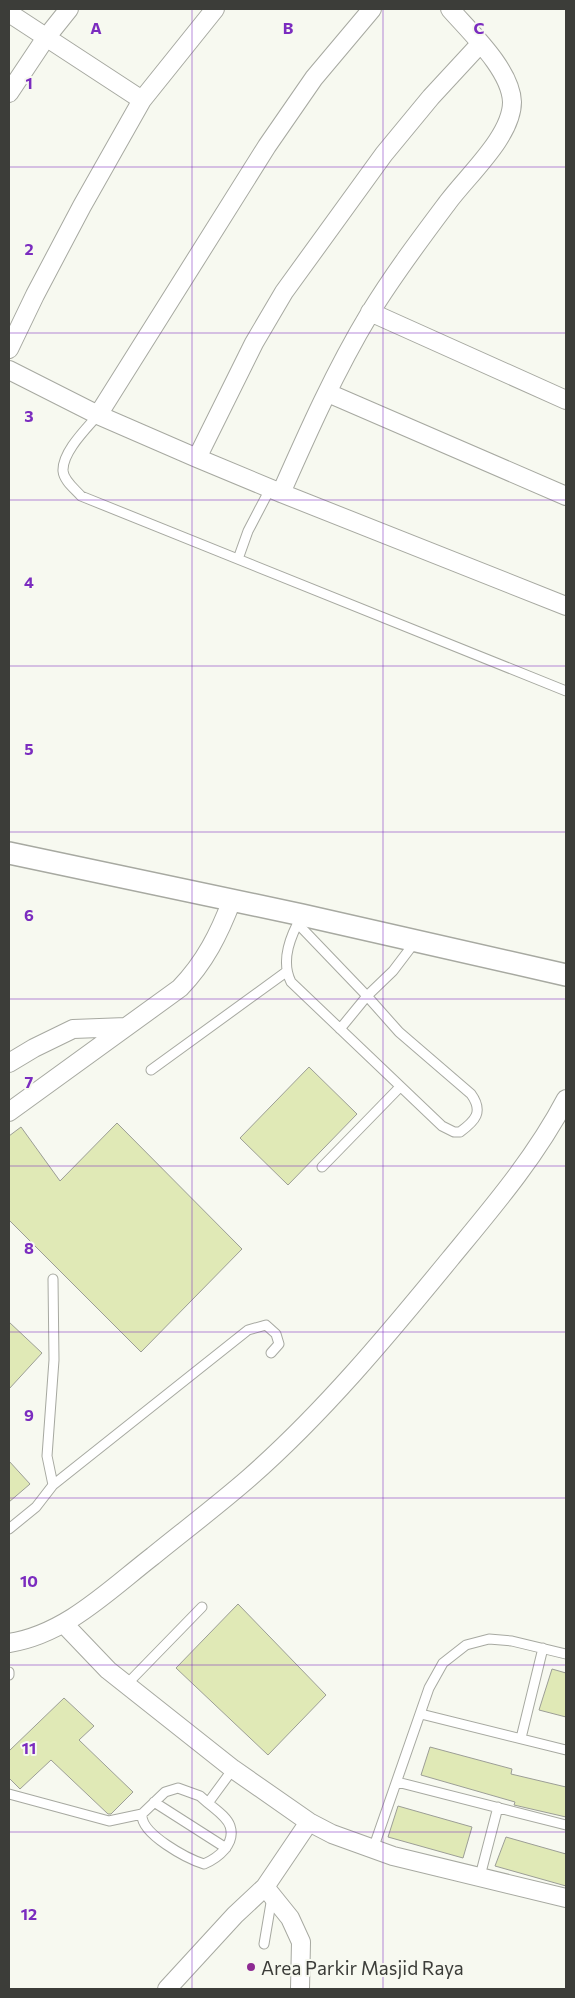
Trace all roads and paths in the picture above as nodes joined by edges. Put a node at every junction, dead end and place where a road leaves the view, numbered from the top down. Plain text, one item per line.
1 (69, 9) edge
2 (215, 9) edge
3 (372, 9) edge
4 (450, 9) edge
5 (9, 13) edge
6 (46, 39) junction
7 (480, 44) junction
8 (9, 93) edge
9 (142, 100) junction
10 (370, 312) junction
11 (9, 349) edge
12 (9, 370) edge
13 (328, 393) junction
14 (566, 400) edge
15 (98, 415) junction
16 (197, 458) junction
17 (275, 491) junction
18 (566, 496) edge
19 (238, 559) junction
20 (566, 606) edge
21 (566, 691) edge
22 (9, 853) edge
23 (232, 900) junction
24 (300, 919) junction
25 (415, 941) junction
26 (286, 972) junction
27 (566, 975) edge
28 (367, 996) junction
29 (126, 1027) junction
30 (340, 1029) junction
31 (9, 1063) edge
32 (150, 1070) dead end
33 (400, 1086) junction
34 (566, 1099) edge
35 (9, 1112) edge
36 (322, 1167) dead end
37 (53, 1279) dead end
38 (271, 1353) dead end
39 (53, 1485) junction
40 (9, 1529) edge
41 (202, 1607) dead end
42 (64, 1624) junction
43 (10, 1643) edge
44 (543, 1648) junction
45 (566, 1654) edge
46 (127, 1684) junction
47 (420, 1714) junction
48 (521, 1738) junction
49 (566, 1750) edge
50 (233, 1769) junction
51 (397, 1782) junction
52 (9, 1794) edge
53 (154, 1802) junction
54 (208, 1803) junction
55 (498, 1808) junction
56 (142, 1814) junction
57 (309, 1822) junction
58 (566, 1825) edge
59 (226, 1848) junction
60 (373, 1849) junction
61 (480, 1876) junction
62 (269, 1891) junction
63 (566, 1898) edge
64 (264, 1944) dead end
65 (167, 1989) edge
66 (300, 1989) edge

1 - 6 street
2 - 9 street
3 - 15 street
4 - 7 street
5 - 6 street
6 - 8 street
6 - 9 street
7 - 10 street
7 - 16 street
9 - 11 street
10 - 13 street
10 - 14 street
12 - 15 street
13 - 17 street
13 - 18 street
15 - 16 street
15 - 19 lane
16 - 17 street
17 - 19 lane
17 - 20 street
19 - 21 lane
22 - 23 street
23 - 24 street
23 - 29 street
24 - 25 street
24 - 26 lane
24 - 28 lane
25 - 27 street
25 - 28 lane
26 - 30 lane
26 - 32 lane
28 - 30 lane
28 - 33 lane
29 - 31 street
29 - 35 street
30 - 33 lane
33 - 36 lane
34 - 42 street
37 - 39 lane
38 - 39 lane
39 - 40 lane
41 - 46 lane
42 - 43 street
42 - 46 street
44 - 45 lane
44 - 47 lane
44 - 48 lane
46 - 50 street
47 - 48 lane
47 - 51 lane
48 - 49 lane
50 - 54 lane
50 - 57 street
51 - 55 lane
51 - 60 lane
52 - 56 lane
53 - 54 lane
53 - 56 lane
53 - 59 lane
54 - 59 lane
55 - 58 lane
55 - 61 lane
56 - 59 lane
57 - 60 street
57 - 62 street
60 - 61 street
61 - 63 street
62 - 64 lane
62 - 65 street
62 - 66 street

